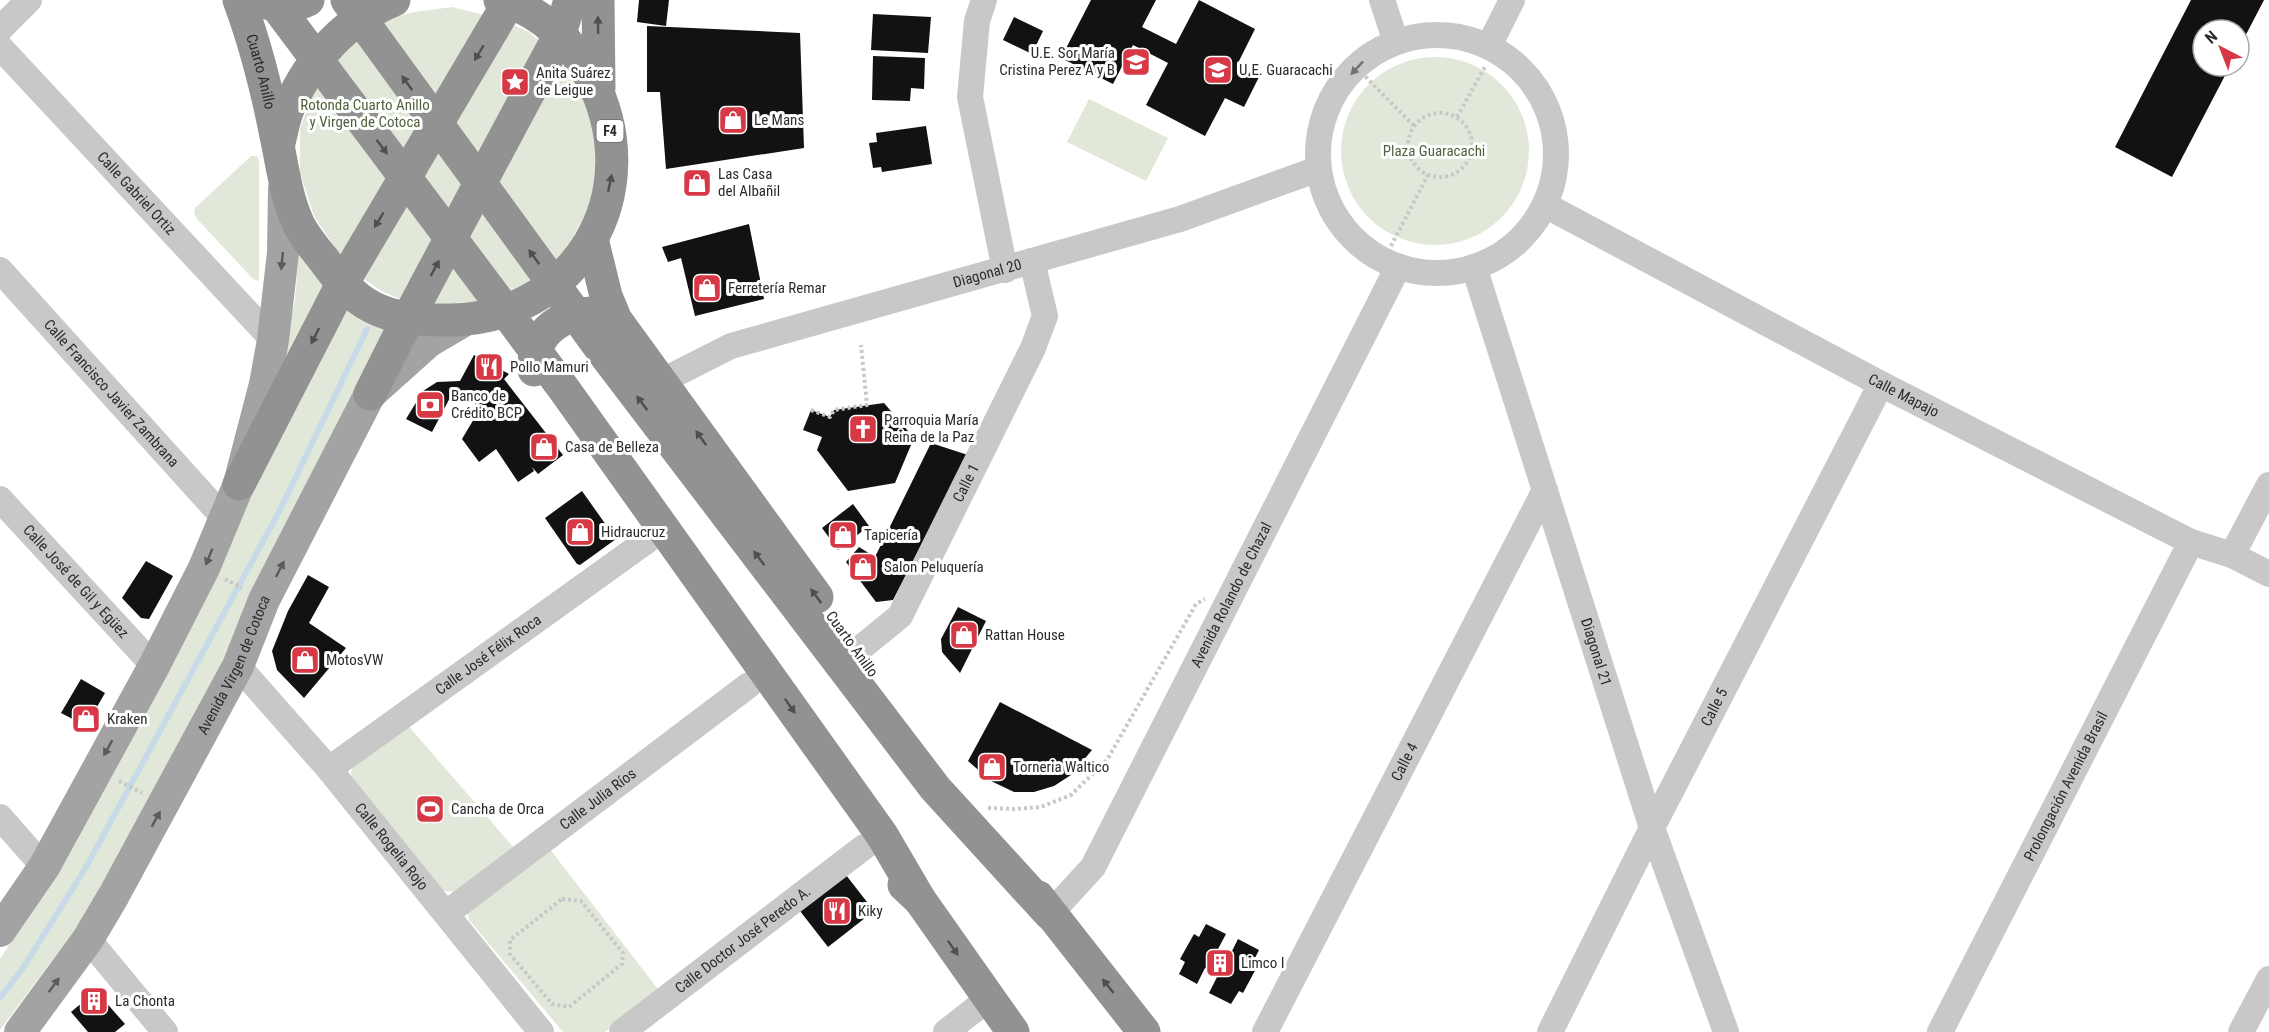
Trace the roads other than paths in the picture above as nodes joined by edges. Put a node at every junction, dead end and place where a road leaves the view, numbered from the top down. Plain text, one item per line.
1 (29, 0) edge
2 (239, 0) edge
3 (257, 0) edge
4 (272, 0) edge
5 (308, 0) edge
6 (347, 0) edge
7 (394, 0) edge
8 (570, 0) edge
9 (598, 0) edge
10 (984, 0) edge
11 (1382, 0) edge
12 (1512, 0) edge
13 (506, 1) edge
14 (0, 28) edge
15 (560, 34) junction
16 (1396, 42) junction
17 (0, 47) edge
18 (1492, 48) junction
19 (599, 93) junction
20 (278, 144) junction
21 (1318, 169) junction
22 (285, 182) junction
23 (1545, 205) junction
24 (592, 239) junction
25 (1032, 261) junction
26 (1391, 263) junction
27 (1474, 267) junction
28 (0, 270) edge
29 (1005, 270) junction
30 (342, 284) junction
31 (475, 319) junction
32 (407, 320) junction
33 (616, 320) junction
34 (273, 340) junction
35 (660, 382) junction
36 (1881, 384) junction
37 (553, 392) junction
38 (370, 394) junction
39 (239, 484) junction
40 (2269, 485) edge
41 (1545, 490) junction
42 (0, 499) edge
43 (224, 518) junction
44 (648, 540) junction
45 (2191, 542) junction
46 (2232, 555) junction
47 (2269, 574) edge
48 (857, 651) junction
49 (154, 666) junction
50 (238, 666) junction
51 (749, 685) junction
52 (329, 769) junction
53 (0, 817) edge
54 (1652, 828) junction
55 (864, 847) junction
56 (44, 867) junction
57 (920, 900) junction
58 (447, 914) junction
59 (1050, 914) junction
60 (0, 932) edge
61 (88, 939) junction
62 (2269, 979) edge
63 (988, 999) junction
64 (20, 1032) edge
65 (165, 1032) edge
66 (541, 1032) edge
67 (622, 1032) edge
68 (946, 1032) edge
69 (1013, 1032) edge
70 (1144, 1032) edge
71 (1265, 1032) edge
72 (1550, 1032) edge
73 (1726, 1032) edge
74 (1940, 1032) edge
75 (2241, 1032) edge

1 - 14 street
2 - 20 highway, Cuarto Anillo / F4
3 - 5 highway
4 -> 37 highway
59 -> 6 highway
7 - 20 highway, F4
8 - 15 highway
19 -> 9 highway, F4
10 - 29 street
11 - 16 street
12 - 18 street
13 - 15 highway, F4
13 -> 30 highway
15 - 19 highway, F4
32 -> 15 highway
16 - 18 street
16 - 21 street
17 - 34 street, Calle Gabriel Ortiz
18 - 23 street
24 -> 19 highway, F4
20 - 22 highway, F4
21 - 25 street, Diagonal 20
21 - 26 street
22 - 30 highway, F4
22 -> 34 main road
23 - 27 street
23 - 36 street, Calle Mapajo
24 - 31 highway, F4
24 - 33 highway, Cuarto Anillo
25 - 29 street, Diagonal 20
25 - 48 street, Calle 1
26 - 27 street
26 - 59 street, Avenida Rolando de Chazal
27 - 41 street, Diagonal 21
28 - 43 street, Calle Francisco Javier Zambrana
29 - 35 street, Diagonal 20
30 - 32 highway, F4
30 -> 39 highway
31 - 32 highway, F4
31 - 37 highway
31 - 38 main road, Avenida Virgen de Cotoca
32 - 38 highway
33 - 35 highway, Cuarto Anillo
33 - 37 highway
34 - 39 main road
48 -> 35 highway, Cuarto Anillo
36 - 45 street, Calle Mapajo
36 - 54 street, Calle 5
37 - 44 highway
37 -> 57 highway
50 -> 38 main road, Avenida Virgen de Cotoca
39 - 43 main road
40 - 46 street
41 - 54 street, Diagonal 21
41 - 71 street, Calle 4
42 - 49 street, Calle José de Gil y Egüez
43 -> 49 main road
44 - 51 highway
44 - 52 street, Calle José Félix Roca
45 - 46 street, Calle Mapajo
45 - 74 street, Prolongación Avenida Brasil
46 - 47 street, Calle Mapajo
48 - 59 highway, Cuarto Anillo
49 -> 56 main road
50 - 52 street, Calle Rogelia Rojo
61 -> 50 main road, Avenida Virgen de Cotoca
51 - 55 highway
51 - 58 street, Calle Julia Ríos
52 - 58 street, Calle Rogelia Rojo
53 - 56 street
54 - 72 street, Calle 5
54 - 73 street, Diagonal 21
55 - 57 highway
55 - 67 street, Calle Doctor José Peredo A.
56 - 60 main road
57 -> 63 highway
58 - 66 street, Calle Rogelia Rojo
70 -> 59 highway, Cuarto Anillo
64 -> 61 main road, Avenida Virgen de Cotoca
61 - 65 street
62 - 75 street
63 - 68 street
63 - 69 highway

